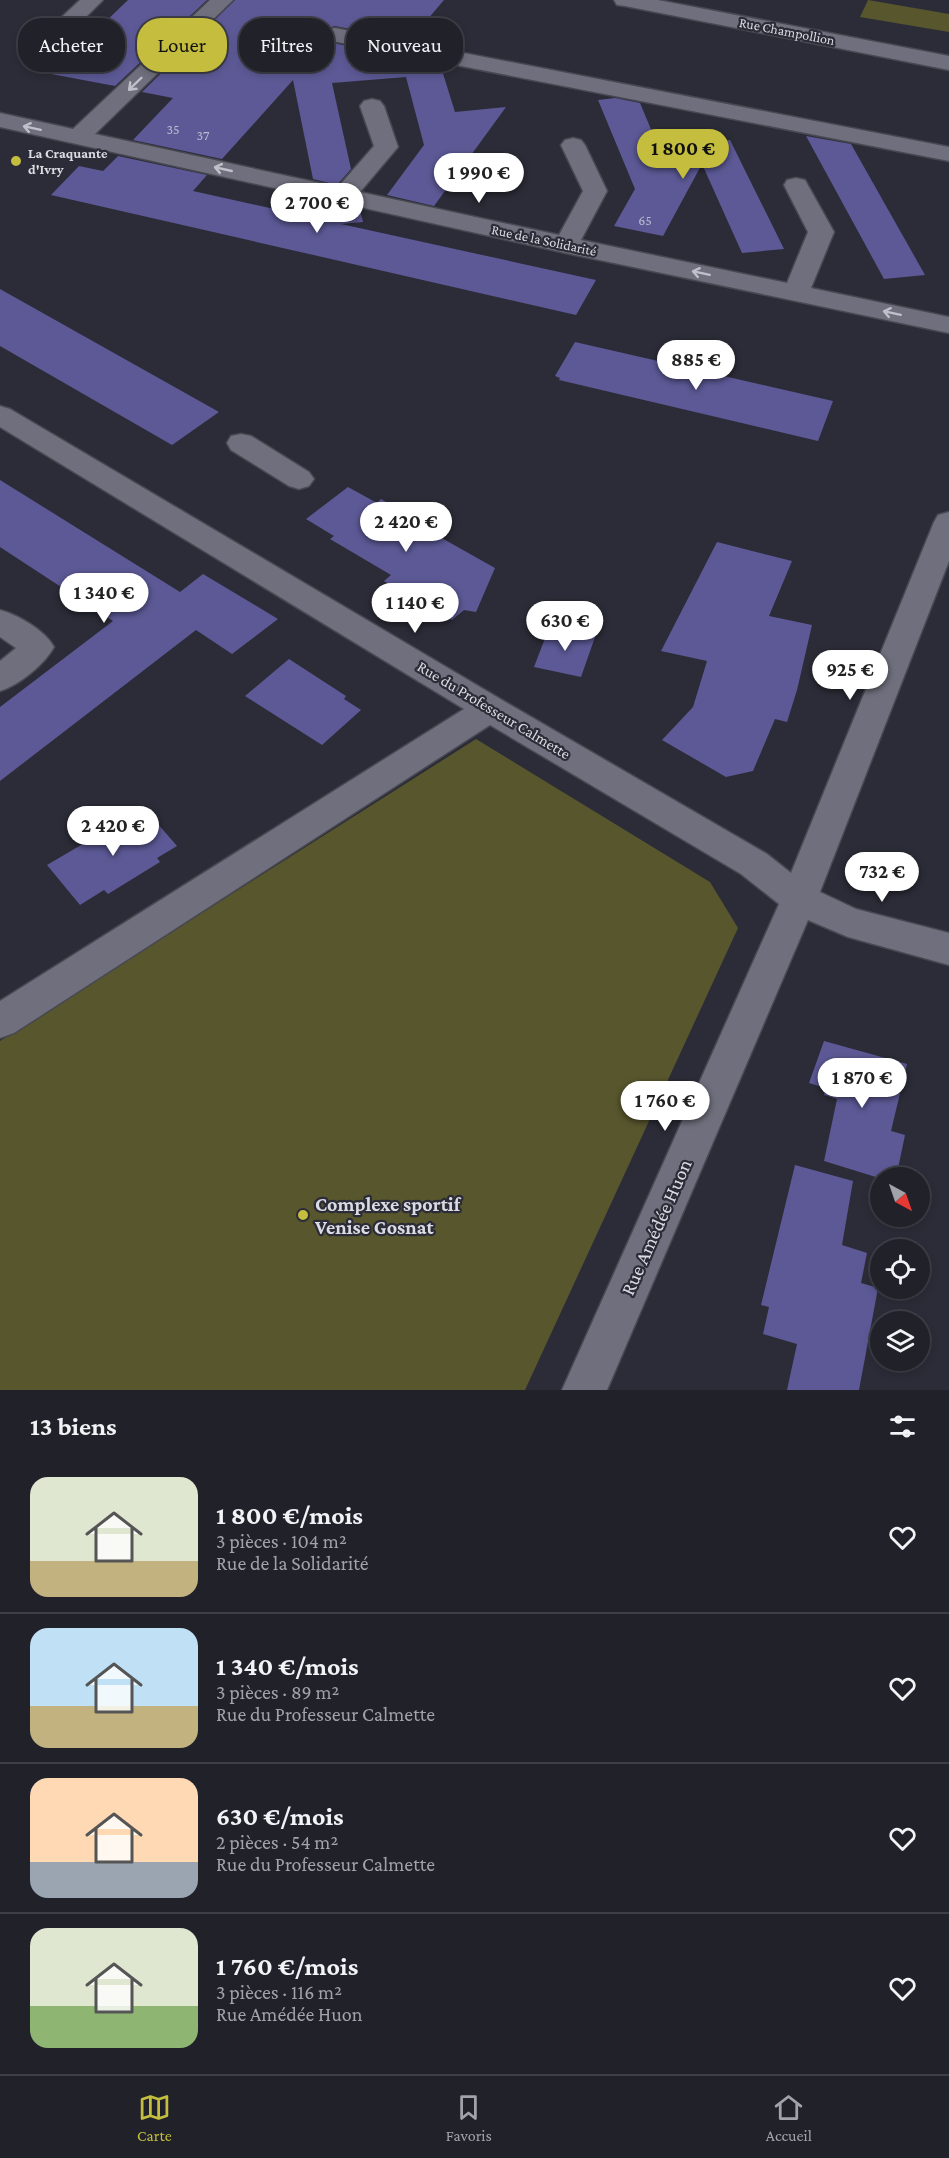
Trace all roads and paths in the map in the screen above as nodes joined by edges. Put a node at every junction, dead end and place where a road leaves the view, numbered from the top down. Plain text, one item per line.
1 (92, 0) edge
2 (222, 0) edge
3 (625, 0) edge
4 (73, 18) edge
5 (335, 34) dead end
6 (949, 63) edge
7 (372, 106) dead end
8 (0, 120) edge
9 (78, 137) junction
10 (573, 145) dead end
11 (949, 154) edge
12 (796, 185) dead end
13 (344, 196) junction
14 (566, 245) junction
15 (796, 293) junction
16 (949, 325) edge
17 (0, 415) edge
18 (241, 443) dead end
19 (299, 479) dead end
20 (949, 522) edge
21 (0, 621) edge
22 (0, 679) edge
23 (490, 709) junction
24 (799, 899) junction
25 (949, 949) edge
26 (0, 1021) edge
27 (584, 1390) edge

1 - 4 street
2 -> 9 street
3 - 6 street, Rue Champollion
5 - 11 street
7 - 13 street
9 -> 8 street, Rue de la Solidarité
13 -> 9 street, Rue de la Solidarité
10 - 14 street
12 - 15 street
13 - 14 street, Rue de la Solidarité
15 -> 14 street, Rue de la Solidarité
16 -> 15 street, Rue de la Solidarité
17 - 23 street, Rue du Professeur Calmette
18 - 19 street
20 - 24 street, Rue Amédée Huon
21 - 22 street
23 - 24 street, Rue du Professeur Calmette
23 - 26 street
24 - 25 street, Rue du Professeur Calmette
24 - 27 street, Rue Amédée Huon

